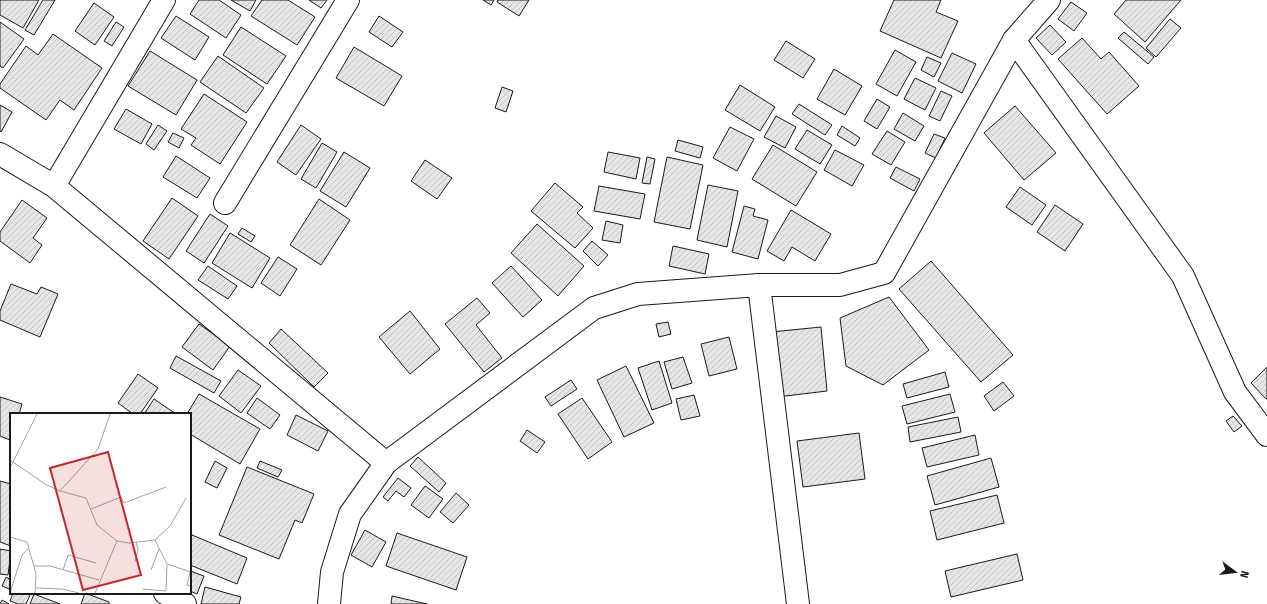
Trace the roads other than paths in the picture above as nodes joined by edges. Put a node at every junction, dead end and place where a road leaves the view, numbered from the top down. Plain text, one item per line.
1 (164, 0) edge
2 (348, 0) edge
3 (1049, 0) edge
4 (1014, 40) junction
5 (0, 154) edge
6 (54, 186) junction
7 (225, 203) dead end
8 (759, 285) junction
9 (1267, 435) edge
10 (386, 463) junction
11 (167, 594) edge
12 (185, 604) edge
13 (329, 604) edge
14 (798, 604) edge

1 - 6 street
2 - 7 street
3 - 4 street
4 - 8 street
4 - 9 street
5 - 6 street
6 - 10 street
8 - 10 street
8 - 14 street
10 - 13 street
11 - 12 street

